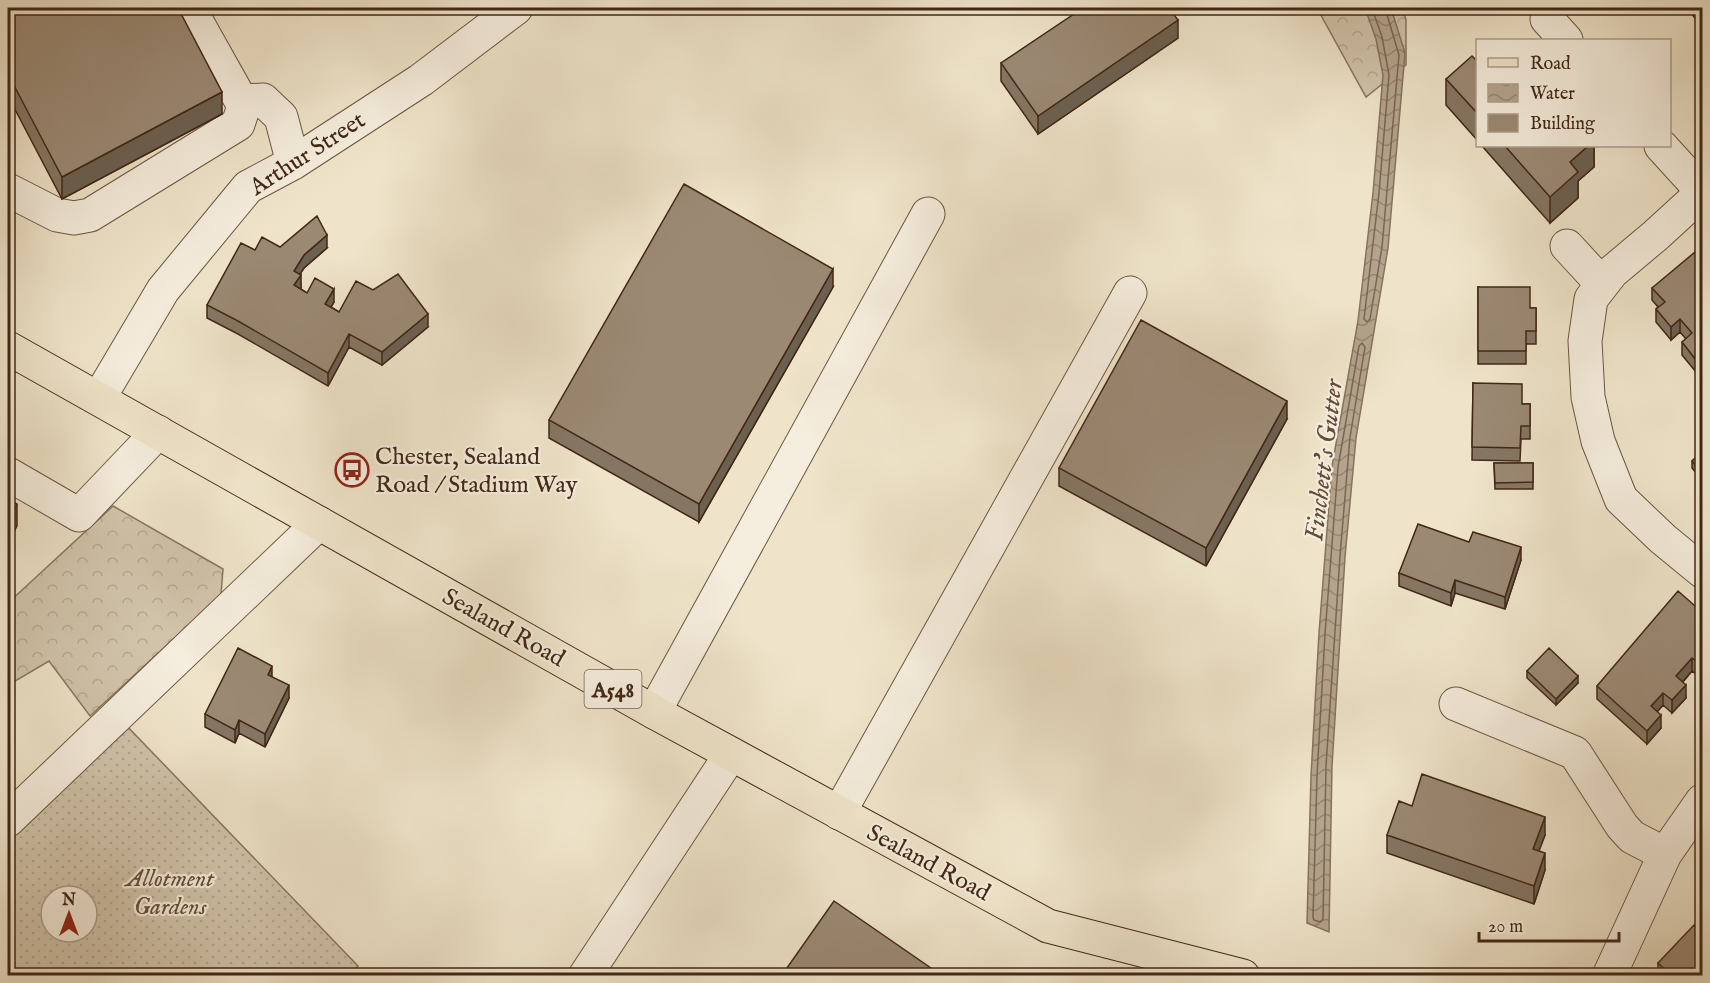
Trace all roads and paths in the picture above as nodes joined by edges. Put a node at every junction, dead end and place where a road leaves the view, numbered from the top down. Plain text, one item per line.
1 (189, 8) edge
2 (516, 8) edge
3 (242, 101) junction
4 (1662, 147) edge
5 (293, 163) junction
6 (8, 190) edge
7 (1702, 192) edge
8 (928, 214) dead end
9 (1567, 246) dead end
10 (1602, 284) junction
11 (1130, 293) dead end
12 (8, 348) edge
13 (99, 398) junction
14 (158, 432) junction
15 (8, 474) edge
16 (319, 523) junction
17 (1702, 571) edge
18 (1456, 704) dead end
19 (654, 712) junction
20 (731, 754) junction
21 (1702, 801) edge
22 (839, 813) junction
23 (8, 820) edge
24 (1665, 854) junction
25 (585, 975) edge
26 (1243, 975) edge
27 (1609, 975) edge

1 - 3 street
2 - 5 street, Arthur Street
3 - 5 street
3 - 6 street
4 - 7 street
5 - 13 street, Arthur Street
7 - 10 street
8 - 19 street
9 - 10 street
10 - 17 street
11 - 22 street
12 - 13 main road, Sealand Road / A548
13 - 14 main road, Sealand Road / A548
14 - 15 street
14 - 16 main road, Sealand Road / A548
16 - 19 main road, Sealand Road / A548
16 - 23 street
18 - 24 street
19 - 20 main road, Sealand Road / A548
20 - 22 main road, Sealand Road / A548
20 - 25 street
21 - 24 street
22 - 26 main road, Sealand Road / A548
24 - 27 street

